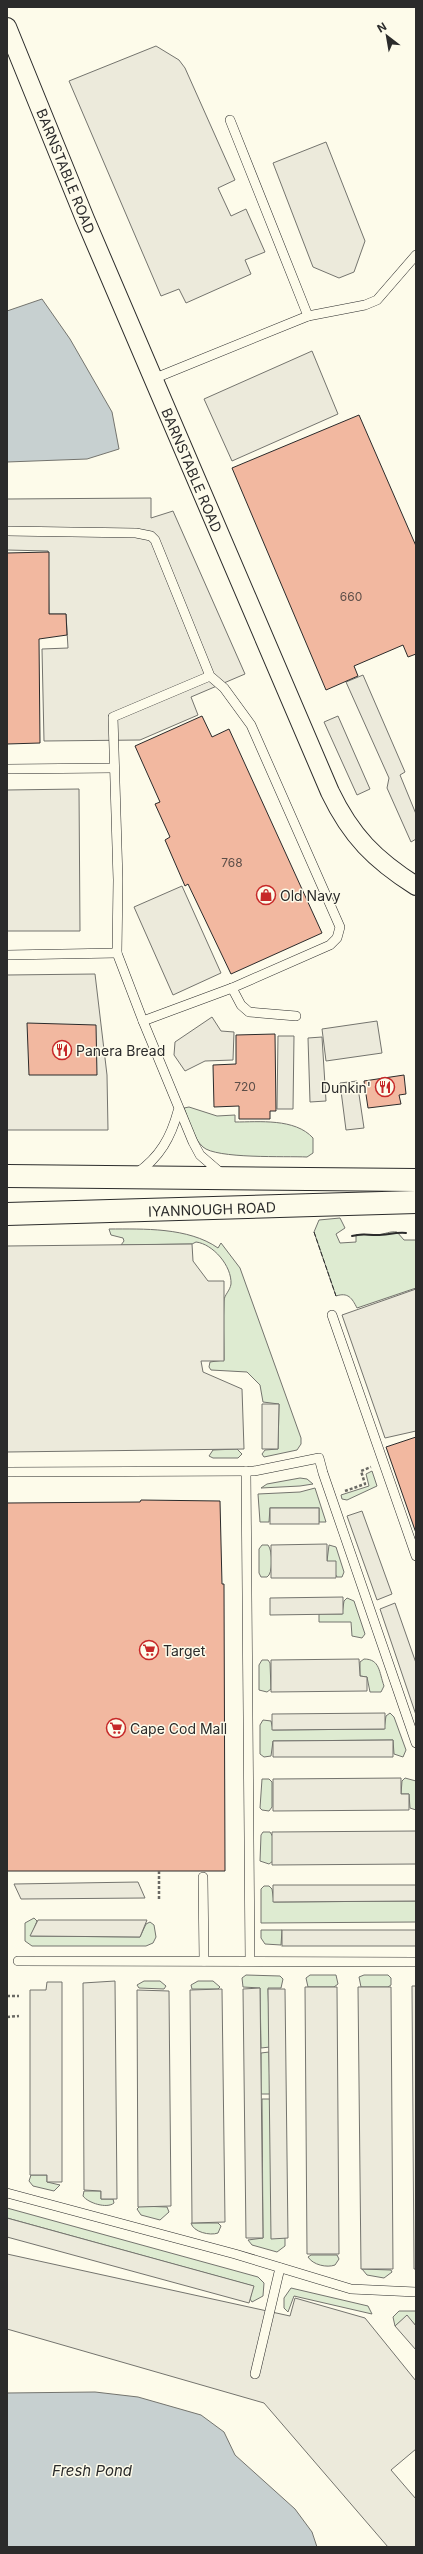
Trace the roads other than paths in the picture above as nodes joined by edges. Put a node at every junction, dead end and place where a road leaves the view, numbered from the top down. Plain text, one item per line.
1 (7, 27) edge
2 (230, 120) dead end
3 (416, 254) edge
4 (308, 316) junction
5 (154, 379) junction
6 (7, 531) edge
7 (210, 676) junction
8 (114, 768) junction
9 (7, 770) edge
10 (416, 886) edge
11 (117, 953) junction
12 (7, 955) edge
13 (232, 988) junction
14 (296, 1016) dead end
15 (143, 1021) junction
16 (178, 1111) junction
17 (7, 1176) edge
18 (133, 1176) junction
19 (225, 1176) junction
20 (416, 1180) edge
21 (416, 1202) edge
22 (7, 1214) edge
23 (332, 1315) dead end
24 (246, 1471) junction
25 (7, 1472) edge
26 (416, 1556) edge
27 (416, 1743) edge
28 (203, 1877) dead end
29 (18, 1961) dead end
30 (204, 1961) junction
31 (250, 1961) junction
32 (416, 1962) edge
33 (7, 2193) edge
34 (280, 2268) junction
35 (416, 2292) edge
36 (255, 2374) dead end

1 - 5 street, BARNSTABLE ROAD
2 - 4 lane
3 - 4 lane
4 - 5 lane
5 - 10 street, BARNSTABLE ROAD
6 - 7 lane
7 - 8 lane
7 - 13 lane
8 - 9 lane
8 - 11 lane
11 - 12 lane
11 - 15 lane
13 - 14 lane
13 - 15 lane
15 - 16 lane
16 - 18 lane
16 - 19 lane
17 - 18 main road, IYANNOUGH ROAD
18 - 19 main road, IYANNOUGH ROAD
19 - 20 main road, IYANNOUGH ROAD
21 - 22 main road, IYANNOUGH ROAD
23 - 26 lane
24 - 25 lane
24 - 27 lane
24 - 31 lane
28 - 30 lane
29 - 30 lane
30 - 31 lane
31 - 32 lane
33 - 34 lane
34 - 35 lane
34 - 36 lane

